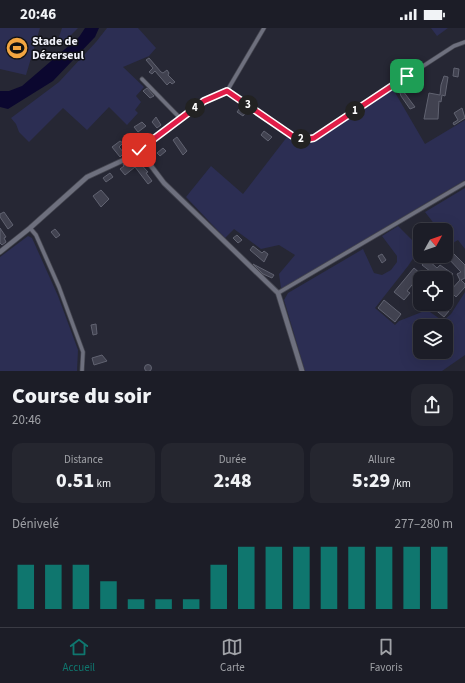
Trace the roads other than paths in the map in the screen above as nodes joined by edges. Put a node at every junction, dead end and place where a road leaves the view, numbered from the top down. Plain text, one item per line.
1 (264, 28) edge
2 (465, 42) edge
3 (142, 79) dead end
4 (227, 91) junction
5 (180, 118) junction
6 (139, 150) junction
7 (465, 183) edge
8 (30, 228) junction
9 (0, 252) edge
10 (278, 293) junction
11 (82, 371) edge
12 (302, 371) edge

1 - 4 street
2 - 4 street
3 - 5 street
4 - 5 street
5 - 6 street
6 - 8 street
6 - 10 street
7 - 10 street
8 - 9 street
8 - 11 street
10 - 12 street

